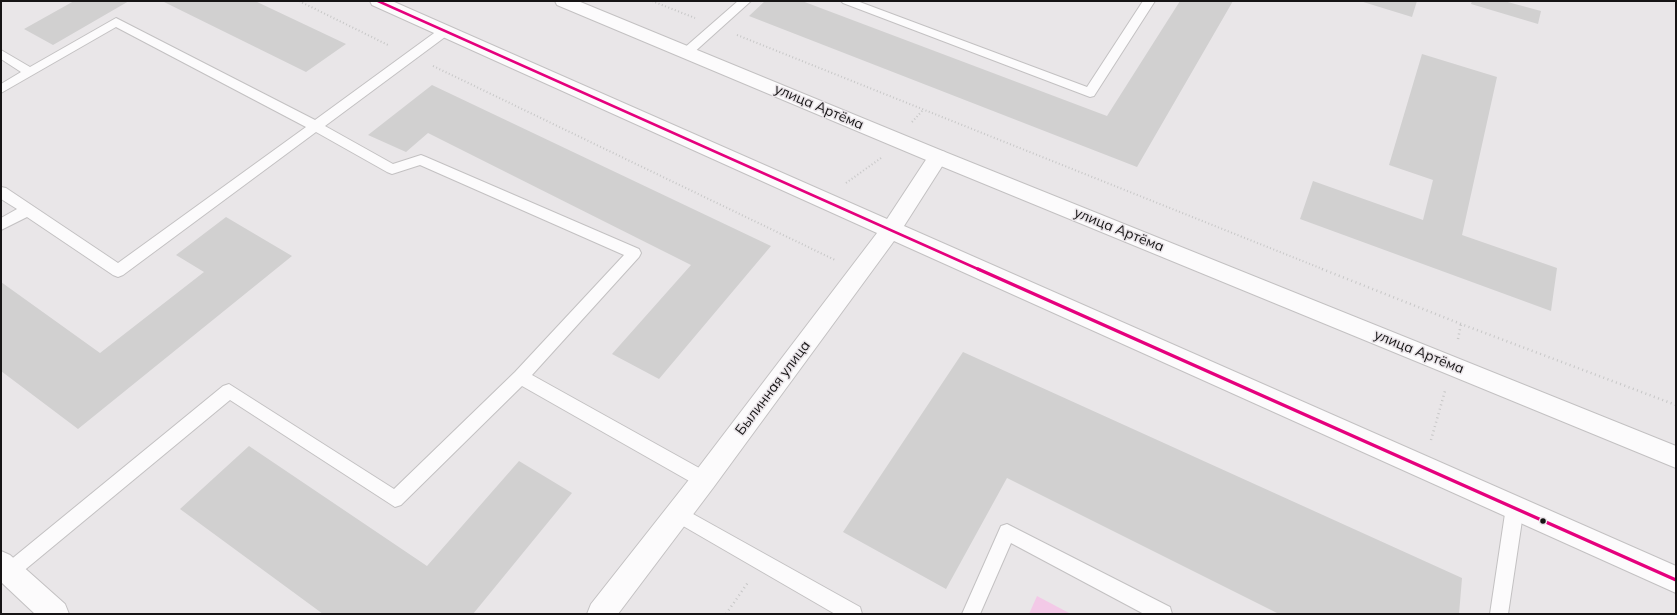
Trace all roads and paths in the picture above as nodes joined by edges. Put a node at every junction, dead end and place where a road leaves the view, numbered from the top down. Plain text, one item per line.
1 (299, 1) edge
2 (378, 1) edge
3 (563, 1) edge
4 (652, 1) edge
5 (744, 1) edge
6 (847, 1) edge
7 (1149, 1) edge
8 (716, 26) junction
9 (445, 31) junction
10 (687, 52) junction
11 (1, 54) edge
12 (411, 56) junction
13 (30, 72) junction
14 (1, 89) edge
15 (922, 110) junction
16 (315, 126) junction
17 (908, 127) dead end
18 (884, 155) dead end
19 (938, 157) junction
20 (1, 192) edge
21 (822, 200) junction
22 (27, 210) junction
23 (1, 225) edge
24 (890, 231) junction
25 (859, 272) junction
26 (1462, 324) junction
27 (1458, 339) dead end
28 (521, 377) junction
29 (1445, 389) dead end
30 (1676, 405) edge
31 (1676, 457) edge
32 (1424, 467) junction
33 (704, 480) junction
34 (1515, 508) junction
35 (677, 513) junction
36 (762, 562) junction
37 (4, 571) edge
38 (1676, 580) edge
39 (55, 614) edge
40 (601, 614) edge
41 (726, 614) edge
42 (853, 614) edge
43 (972, 614) edge
44 (1163, 614) edge
45 (1499, 614) edge

1 - 12 path
2 - 9 street
3 - 10 street, улица Артёма
4 - 8 path
5 - 8 lane
6 - 7 lane
8 - 10 lane
8 - 15 path
9 - 12 lane
9 - 21 street
10 - 19 street, улица Артёма
11 - 13 lane
12 - 16 lane
12 - 25 path
13 - 14 lane
13 - 16 lane
15 - 17 path
15 - 26 path
16 - 22 lane
16 - 28 lane
18 - 21 path
19 - 24 street, Былинная улица
19 - 31 street, улица Артёма
20 - 22 lane
21 - 24 street
22 - 23 lane
24 - 25 street, Былинная улица
24 - 32 street
25 - 33 street, Былинная улица
26 - 27 path
26 - 30 path
28 - 33 lane
28 - 37 lane
29 - 32 path
32 - 34 street
33 - 35 street, Былинная улица
34 - 38 street
34 - 45 lane
35 - 36 lane
35 - 40 street, Былинная улица
36 - 41 path
36 - 42 lane
37 - 39 street
43 - 44 lane

